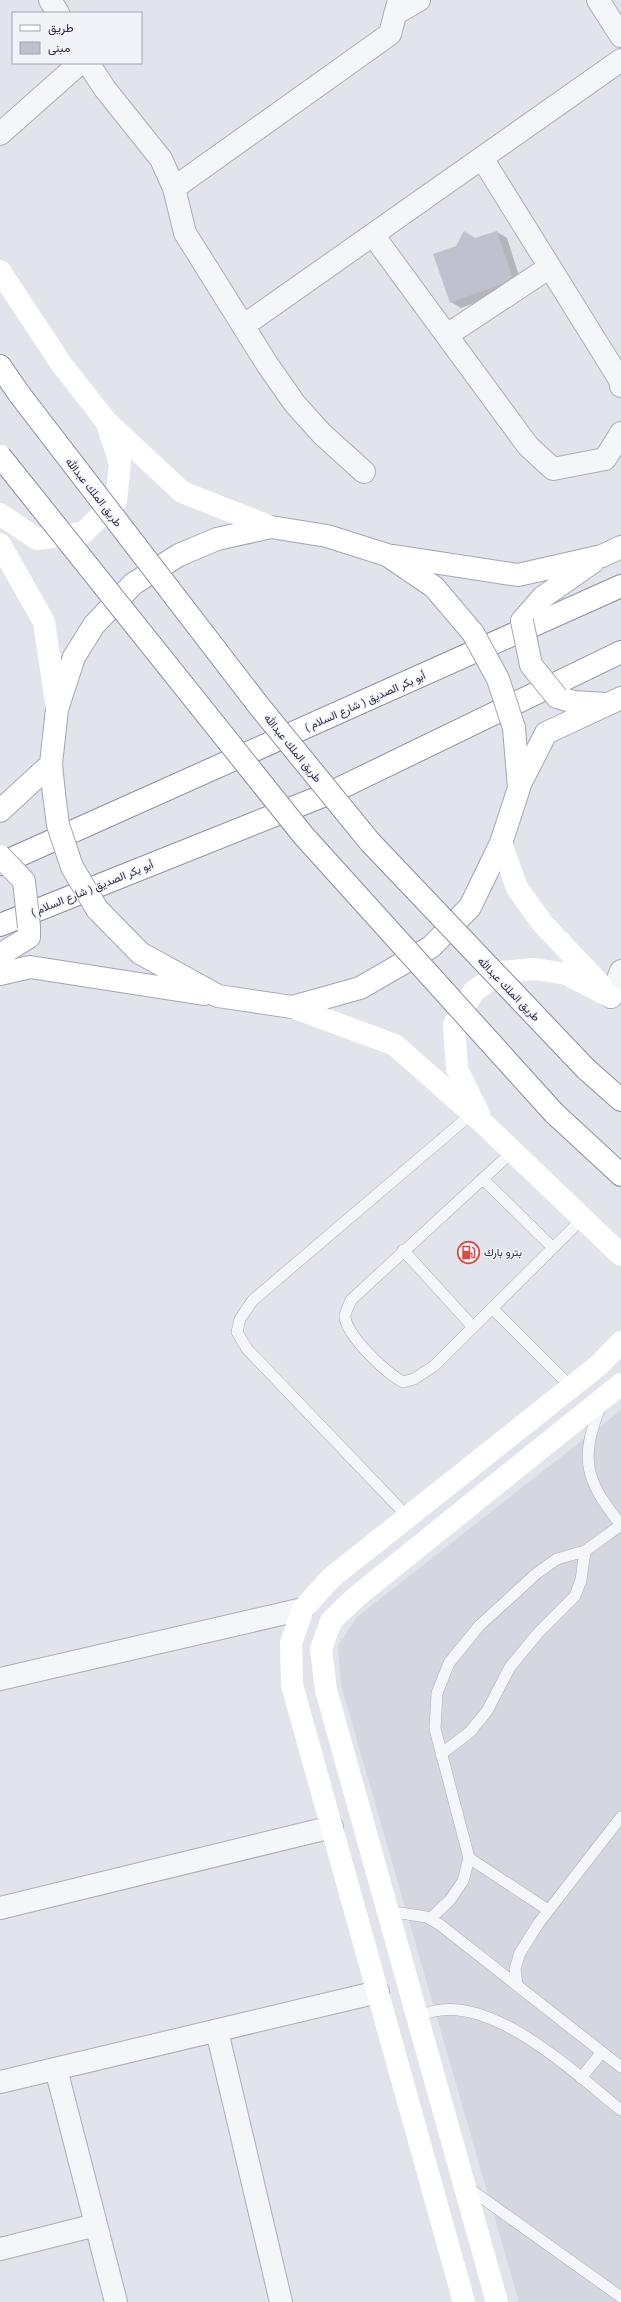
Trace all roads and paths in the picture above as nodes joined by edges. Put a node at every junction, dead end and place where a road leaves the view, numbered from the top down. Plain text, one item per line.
1 (50, 0) edge
2 (419, 0) edge
3 (397, 7) edge
4 (609, 7) edge
5 (57, 12) edge
6 (621, 36) edge
7 (621, 60) edge
8 (79, 64) edge
9 (89, 64) edge
10 (0, 134) edge
11 (482, 158) junction
12 (174, 188) junction
13 (373, 235) junction
14 (550, 267) junction
15 (0, 271) edge
16 (244, 326) junction
17 (447, 335) junction
18 (0, 366) edge
19 (621, 386) edge
20 (106, 421) junction
21 (621, 433) edge
22 (0, 456) edge
23 (364, 472) dead end
24 (0, 514) edge
25 (271, 527) junction
26 (0, 544) edge
27 (612, 552) edge
28 (386, 555) junction
29 (621, 586) edge
30 (621, 652) edge
31 (615, 701) edge
32 (57, 709) junction
33 (51, 764) junction
34 (519, 788) junction
35 (0, 811) edge
36 (501, 844) junction
37 (0, 856) edge
38 (0, 864) edge
39 (0, 925) edge
40 (0, 955) edge
41 (621, 971) edge
42 (0, 974) edge
43 (218, 996) junction
44 (616, 1001) edge
45 (292, 1007) junction
46 (621, 1100) edge
47 (477, 1115) junction
48 (513, 1151) junction
49 (621, 1175) edge
50 (483, 1179) junction
51 (583, 1218) junction
52 (553, 1248) junction
53 (403, 1250) junction
54 (621, 1254) edge
55 (492, 1308) junction
56 (473, 1327) junction
57 (621, 1342) edge
58 (621, 1384) edge
59 (571, 1388) junction
60 (603, 1399) junction
61 (408, 1517) junction
62 (621, 1525) edge
63 (585, 1551) junction
64 (303, 1609) junction
65 (0, 1679) edge
66 (441, 1754) junction
67 (621, 1817) edge
68 (332, 1827) junction
69 (469, 1858) junction
70 (0, 1908) edge
71 (548, 1910) junction
72 (388, 1911) junction
73 (430, 1919) junction
74 (517, 1985) junction
75 (378, 1992) junction
76 (418, 2018) junction
77 (217, 2031) junction
78 (602, 2052) junction
79 (621, 2067) edge
80 (56, 2069) junction
81 (581, 2078) junction
82 (0, 2082) edge
83 (621, 2110) edge
84 (464, 2186) junction
85 (96, 2225) junction
86 (0, 2249) edge
87 (621, 2297) edge
88 (116, 2302) edge
89 (281, 2302) edge
90 (464, 2302) edge
91 (497, 2302) edge

1 - 5 street
2 - 3 street
3 - 12 street
4 - 6 street
7 - 11 street
8 - 10 street
9 - 12 street
11 - 13 street
11 - 14 street
12 - 16 street
13 - 16 street
13 - 17 street
14 - 17 street
14 - 19 street
15 - 20 main road
16 - 23 street
17 - 21 street
18 - 46 main road, طريق الملك عبدالله, bridge
20 - 24 main road
20 - 25 main road
22 - 49 main road, bridge
25 - 28 main road
25 - 32 main road
26 - 32 main road
27 - 28 main road
27 - 31 main road, bridge
28 - 34 main road, bridge
29 - 38 main road, ( شارع السلام ) أبو بكر الصديق
30 - 39 main road, ( شارع السلام ) أبو بكر الصديق
31 - 34 main road
32 - 33 main road
33 - 35 main road
33 - 43 main road, bridge
34 - 36 main road
36 - 44 main road
36 - 45 main road
37 - 40 main road, bridge
41 - 44 street
42 - 43 main road
43 - 45 main road
44 - 47 main road
45 - 47 main road
47 - 48 main road
47 - 61 lane
48 - 50 lane
48 - 51 main road
50 - 52 lane
50 - 53 lane
51 - 52 lane
51 - 54 main road
52 - 55 lane
53 - 56 lane
53 - 56 lane
55 - 56 lane
55 - 59 lane
57 - 59 main road
58 - 60 main road
59 - 61 main road
60 - 62 lane
60 - 72 main road
61 - 64 main road
62 - 63 lane
63 - 66 lane
63 - 66 lane
64 - 65 street
64 - 68 main road
66 - 69 lane
67 - 71 lane
68 - 70 street
68 - 75 main road
69 - 71 lane
69 - 73 lane
71 - 74 lane
72 - 73 lane
72 - 76 main road
73 - 74 lane
74 - 78 lane
75 - 77 street
75 - 90 main road
76 - 81 lane
76 - 84 main road
77 - 80 street
77 - 89 street
78 - 79 lane
78 - 81 lane
80 - 82 street
80 - 85 street
81 - 83 lane
84 - 87 lane
84 - 91 main road
85 - 86 street
85 - 88 street

